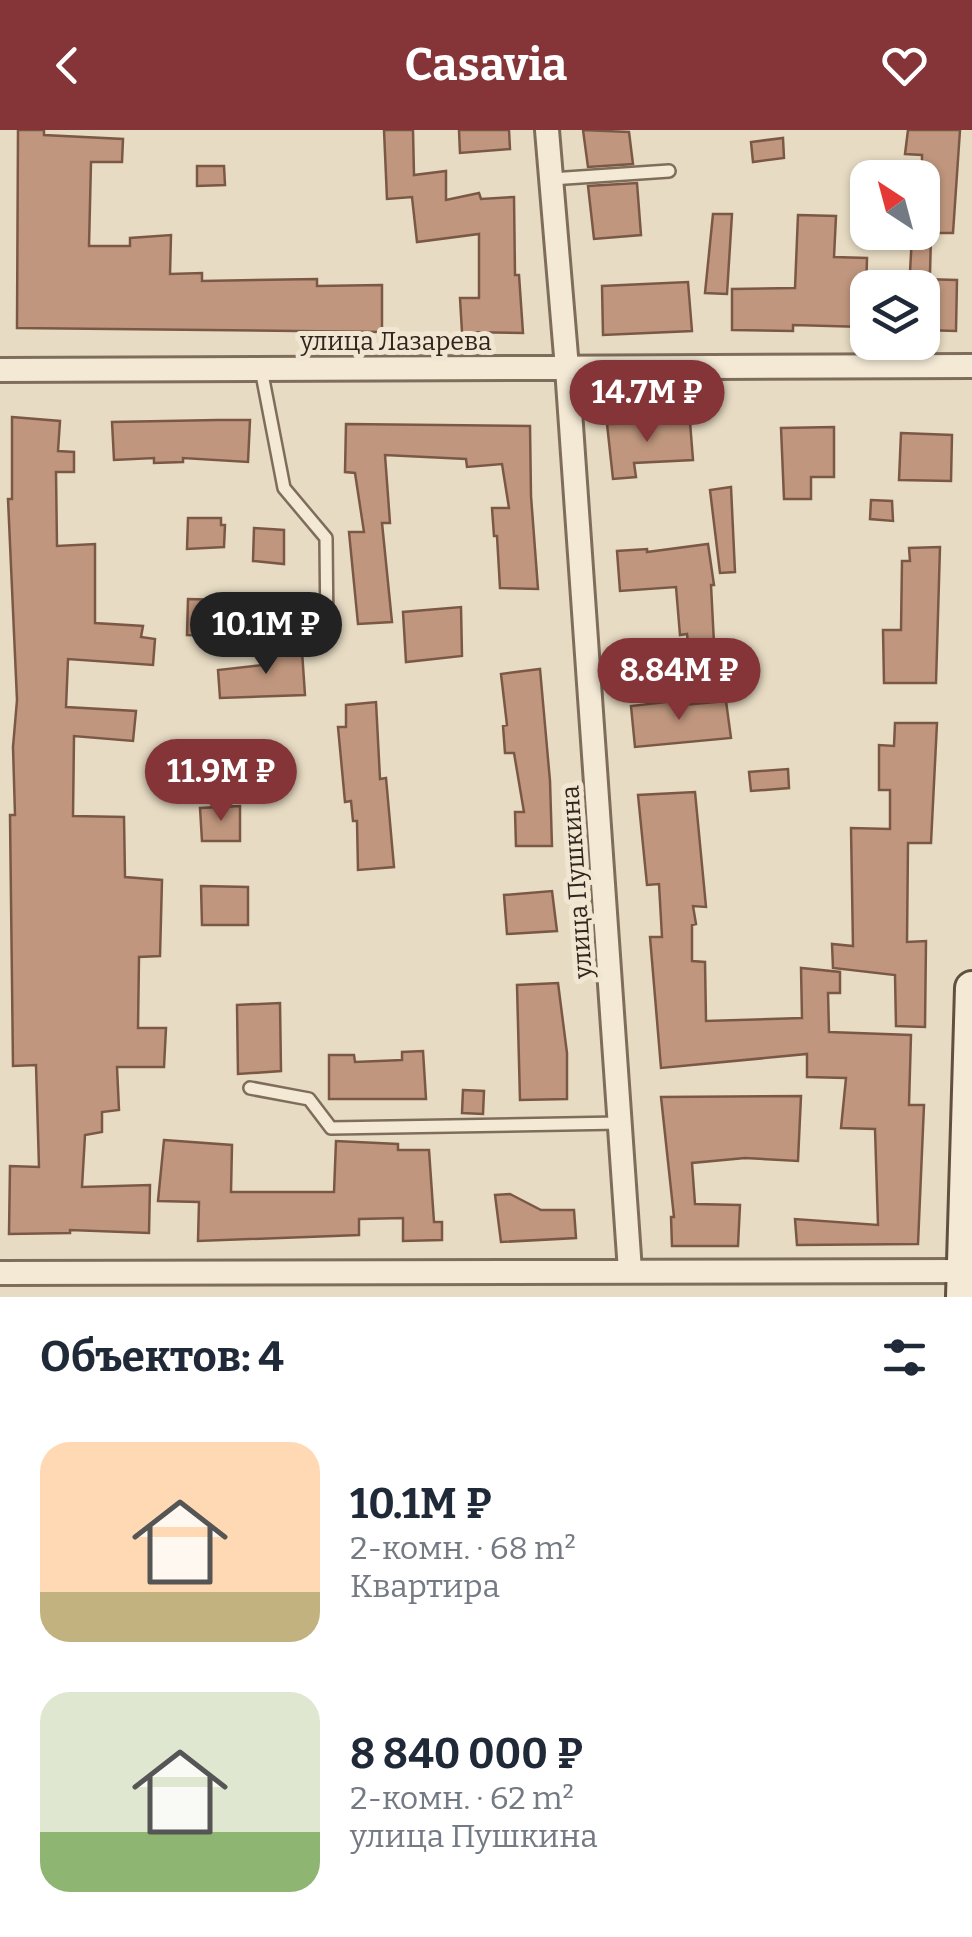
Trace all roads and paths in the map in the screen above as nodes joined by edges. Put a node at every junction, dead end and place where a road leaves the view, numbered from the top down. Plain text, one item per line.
1 (547, 130) edge
2 (669, 171) dead end
3 (552, 180) junction
4 (972, 366) edge
5 (567, 368) junction
6 (261, 369) junction
7 (0, 370) edge
8 (327, 637) dead end
9 (972, 988) edge
10 (250, 1088) dead end
11 (970, 1093) edge
12 (620, 1123) junction
13 (630, 1272) junction
14 (0, 1273) edge
15 (963, 1284) edge

1 - 3 street, улица Пушкина
2 - 3 lane
3 - 5 street, улица Пушкина
4 - 5 street, улица Лазарева
5 - 6 street, улица Лазарева
5 - 12 street, улица Пушкина
6 - 7 street, улица Лазарева
6 - 8 lane
9 - 11 street
10 - 12 lane
11 - 15 street
12 - 13 street, улица Пушкина
13 - 14 street
13 - 15 street

